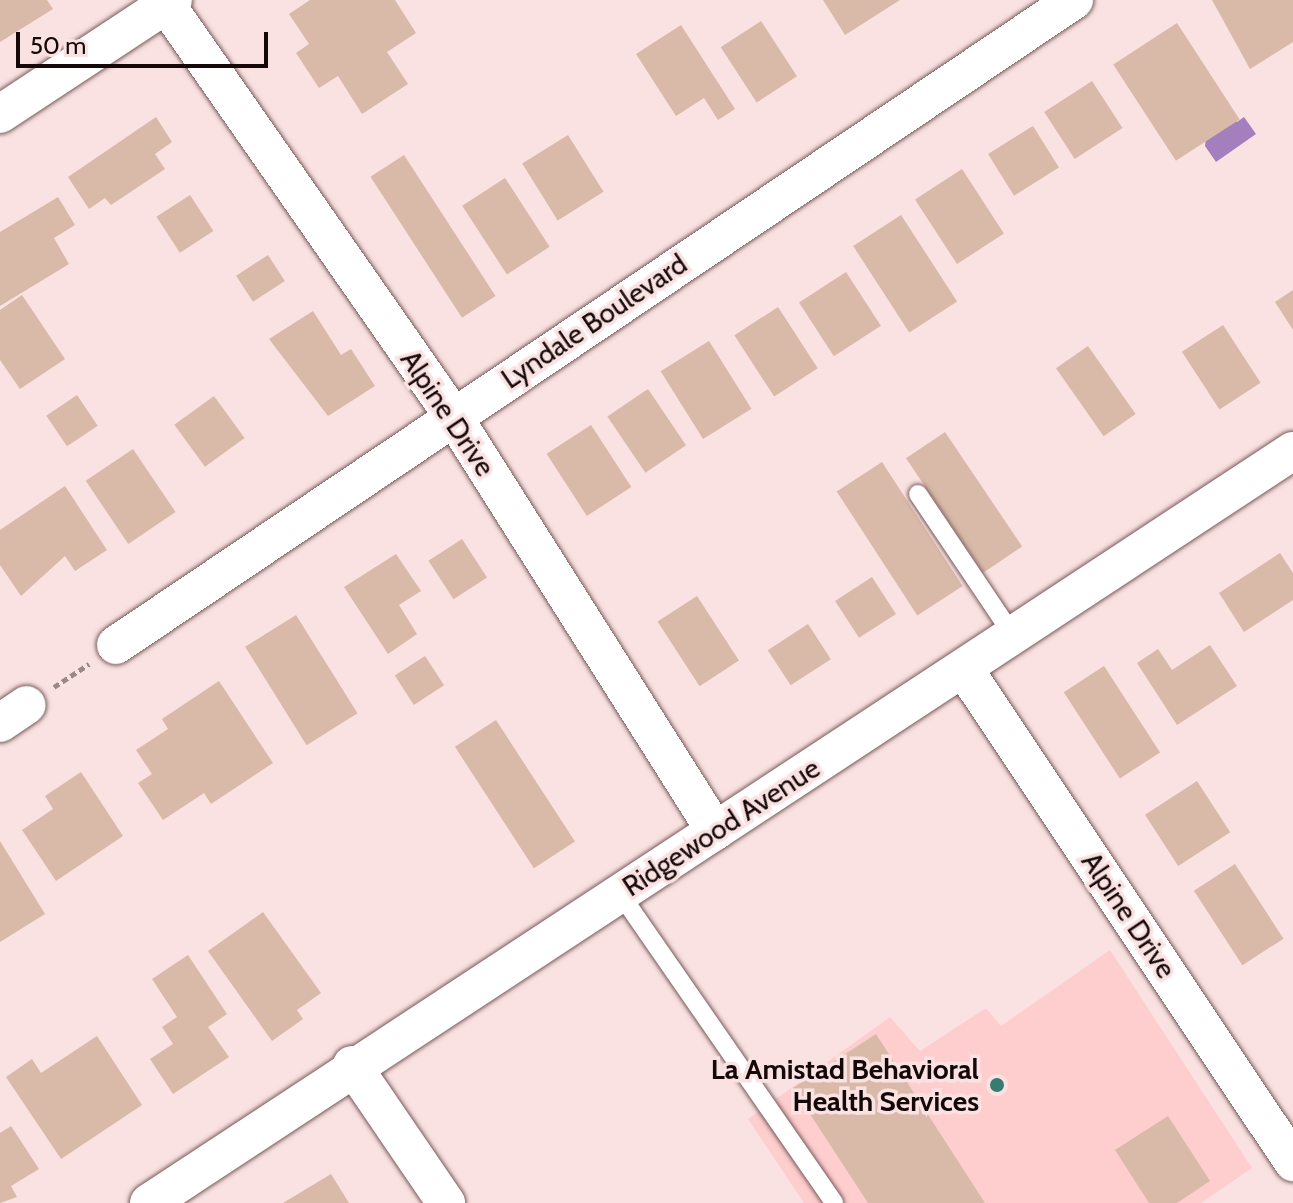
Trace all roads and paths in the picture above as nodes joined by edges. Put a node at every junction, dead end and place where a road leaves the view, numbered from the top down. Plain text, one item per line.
1 (1074, 0) edge
2 (167, 2) edge
3 (0, 114) edge
4 (453, 416) junction
5 (1293, 451) edge
6 (918, 494) dead end
7 (1014, 637) junction
8 (116, 645) joint
9 (964, 669) junction
10 (13, 714) edge
11 (715, 831) junction
12 (619, 892) junction
13 (352, 1065) junction
14 (1293, 1162) edge
15 (149, 1203) edge
16 (446, 1203) edge
17 (834, 1203) edge

1 - 4 street, Lyndale Boulevard
2 - 3 street
2 - 4 street, Alpine Drive
4 - 8 street, Lyndale Boulevard
4 - 11 street, Alpine Drive
5 - 7 street, Ridgewood Avenue
6 - 7 lane
7 - 9 street, Ridgewood Avenue
8 - 10 path
9 - 11 street, Ridgewood Avenue
9 - 14 street, Alpine Drive
11 - 12 street, Ridgewood Avenue
12 - 13 street, Ridgewood Avenue
12 - 17 lane
13 - 15 street, Ridgewood Avenue
13 - 16 street

